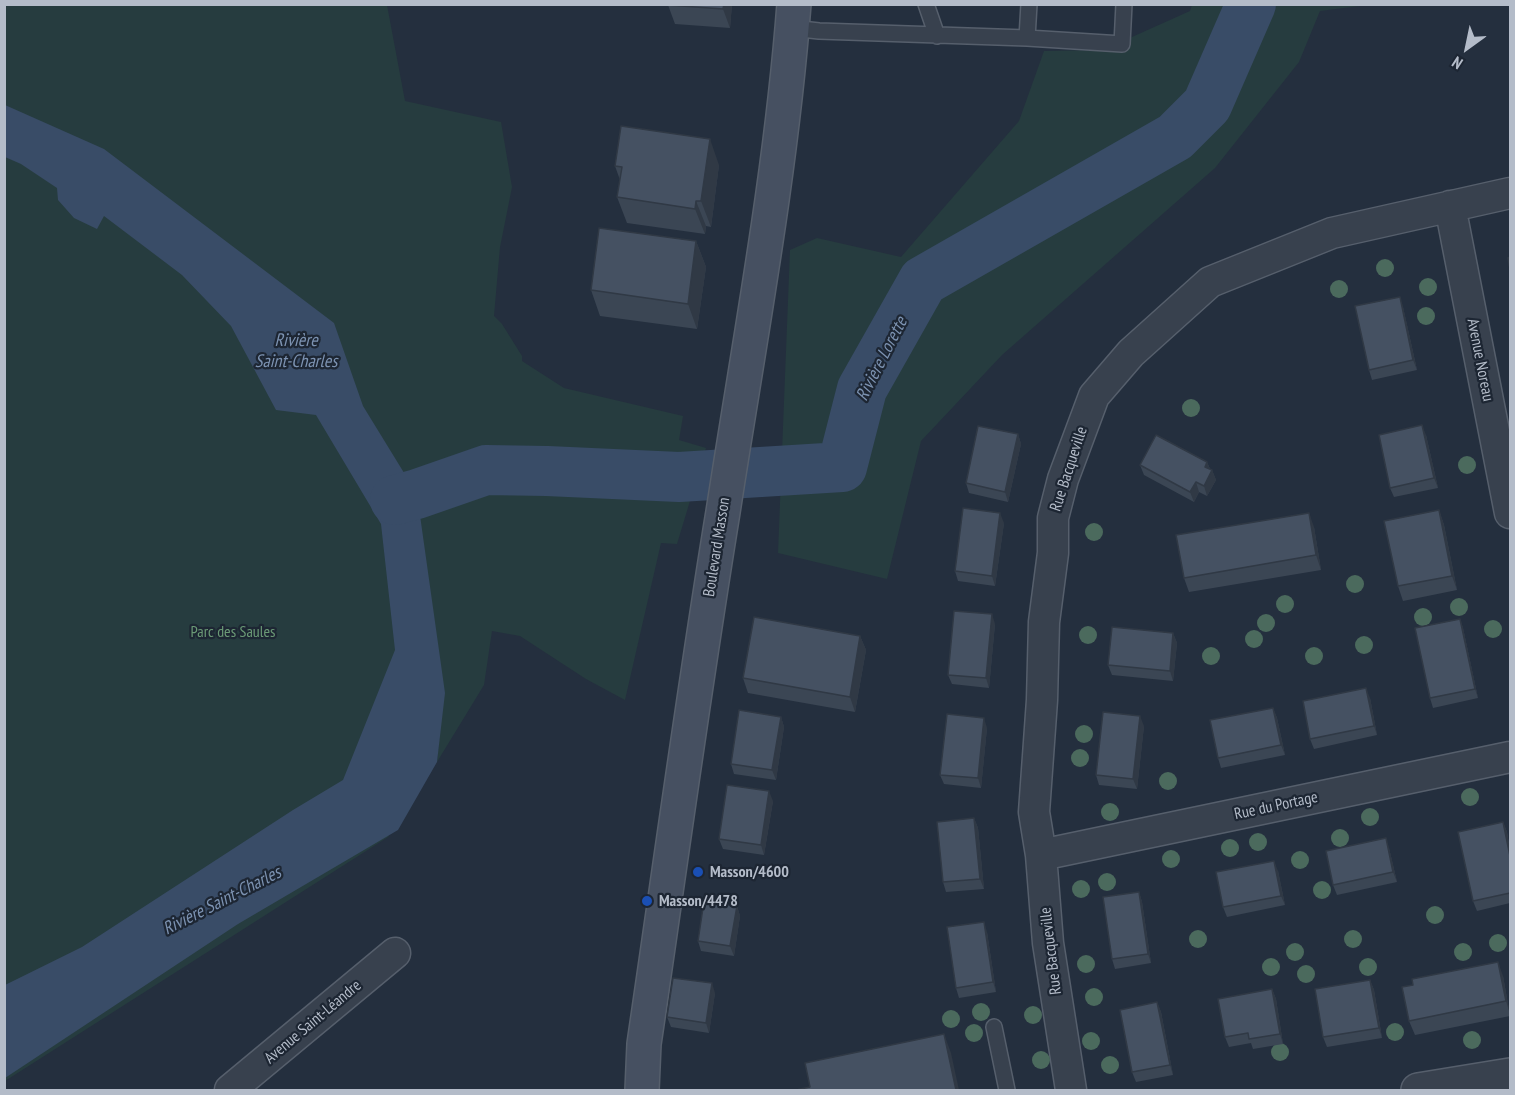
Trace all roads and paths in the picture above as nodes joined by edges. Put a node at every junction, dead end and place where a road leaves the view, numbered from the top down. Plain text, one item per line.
1 (926, 4) edge
2 (1029, 4) edge
3 (1124, 4) edge
4 (793, 16) edge
5 (937, 36) junction
6 (1027, 38) junction
7 (1510, 193) edge
8 (1450, 206) junction
9 (1510, 513) edge
10 (1510, 757) edge
11 (1041, 855) junction
12 (395, 953) dead end
13 (994, 1027) dead end
14 (1510, 1075) edge
15 (230, 1090) edge
16 (642, 1090) edge
17 (1007, 1090) edge
18 (1071, 1090) edge
19 (1418, 1090) edge

1 - 5 lane
2 - 6 lane
3 - 6 lane
4 - 5 lane
4 - 16 main road, Boulevard Masson
5 - 6 lane
7 - 8 street, Rue Bacqueville
8 - 9 street, Avenue Noreau
8 - 11 street, Rue Bacqueville
10 - 11 street, Rue du Portage
11 - 18 street, Rue Bacqueville
12 - 15 street, Avenue Saint-Léandre
13 - 17 lane
14 - 19 street

